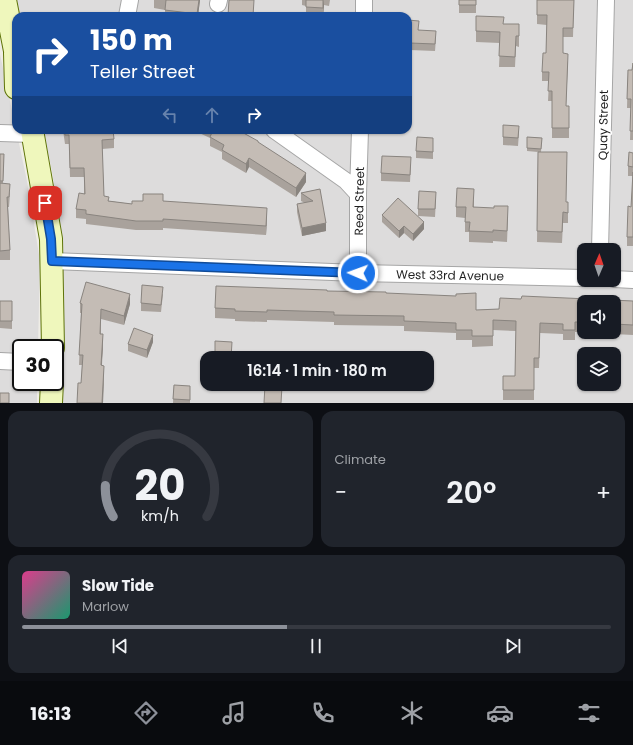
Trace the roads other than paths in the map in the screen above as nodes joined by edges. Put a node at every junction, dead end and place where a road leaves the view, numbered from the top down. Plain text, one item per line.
1 (130, 0) edge
2 (364, 0) edge
3 (606, 0) edge
4 (10, 12) edge
5 (128, 12) edge
6 (364, 12) edge
7 (12, 29) edge
8 (12, 132) edge
9 (0, 133) edge
10 (32, 134) edge
11 (280, 134) edge
12 (360, 134) edge
13 (358, 194) junction
14 (600, 243) edge
15 (52, 261) junction
16 (358, 273) junction
17 (577, 278) edge
18 (621, 279) edge
19 (633, 280) edge
20 (53, 339) edge
21 (0, 361) edge
22 (12, 362) edge
23 (52, 391) edge
24 (51, 403) edge

1 - 5 street
2 - 6 street
3 - 14 street, Quay Street
4 - 7 street
8 - 9 street
10 - 15 street
11 - 13 street
12 - 13 street, Reed Street
13 - 16 street, Reed Street
15 - 16 street, West 33rd Avenue
15 - 20 street
16 - 17 street, West 33rd Avenue
18 - 19 street
21 - 22 street
23 - 24 street

